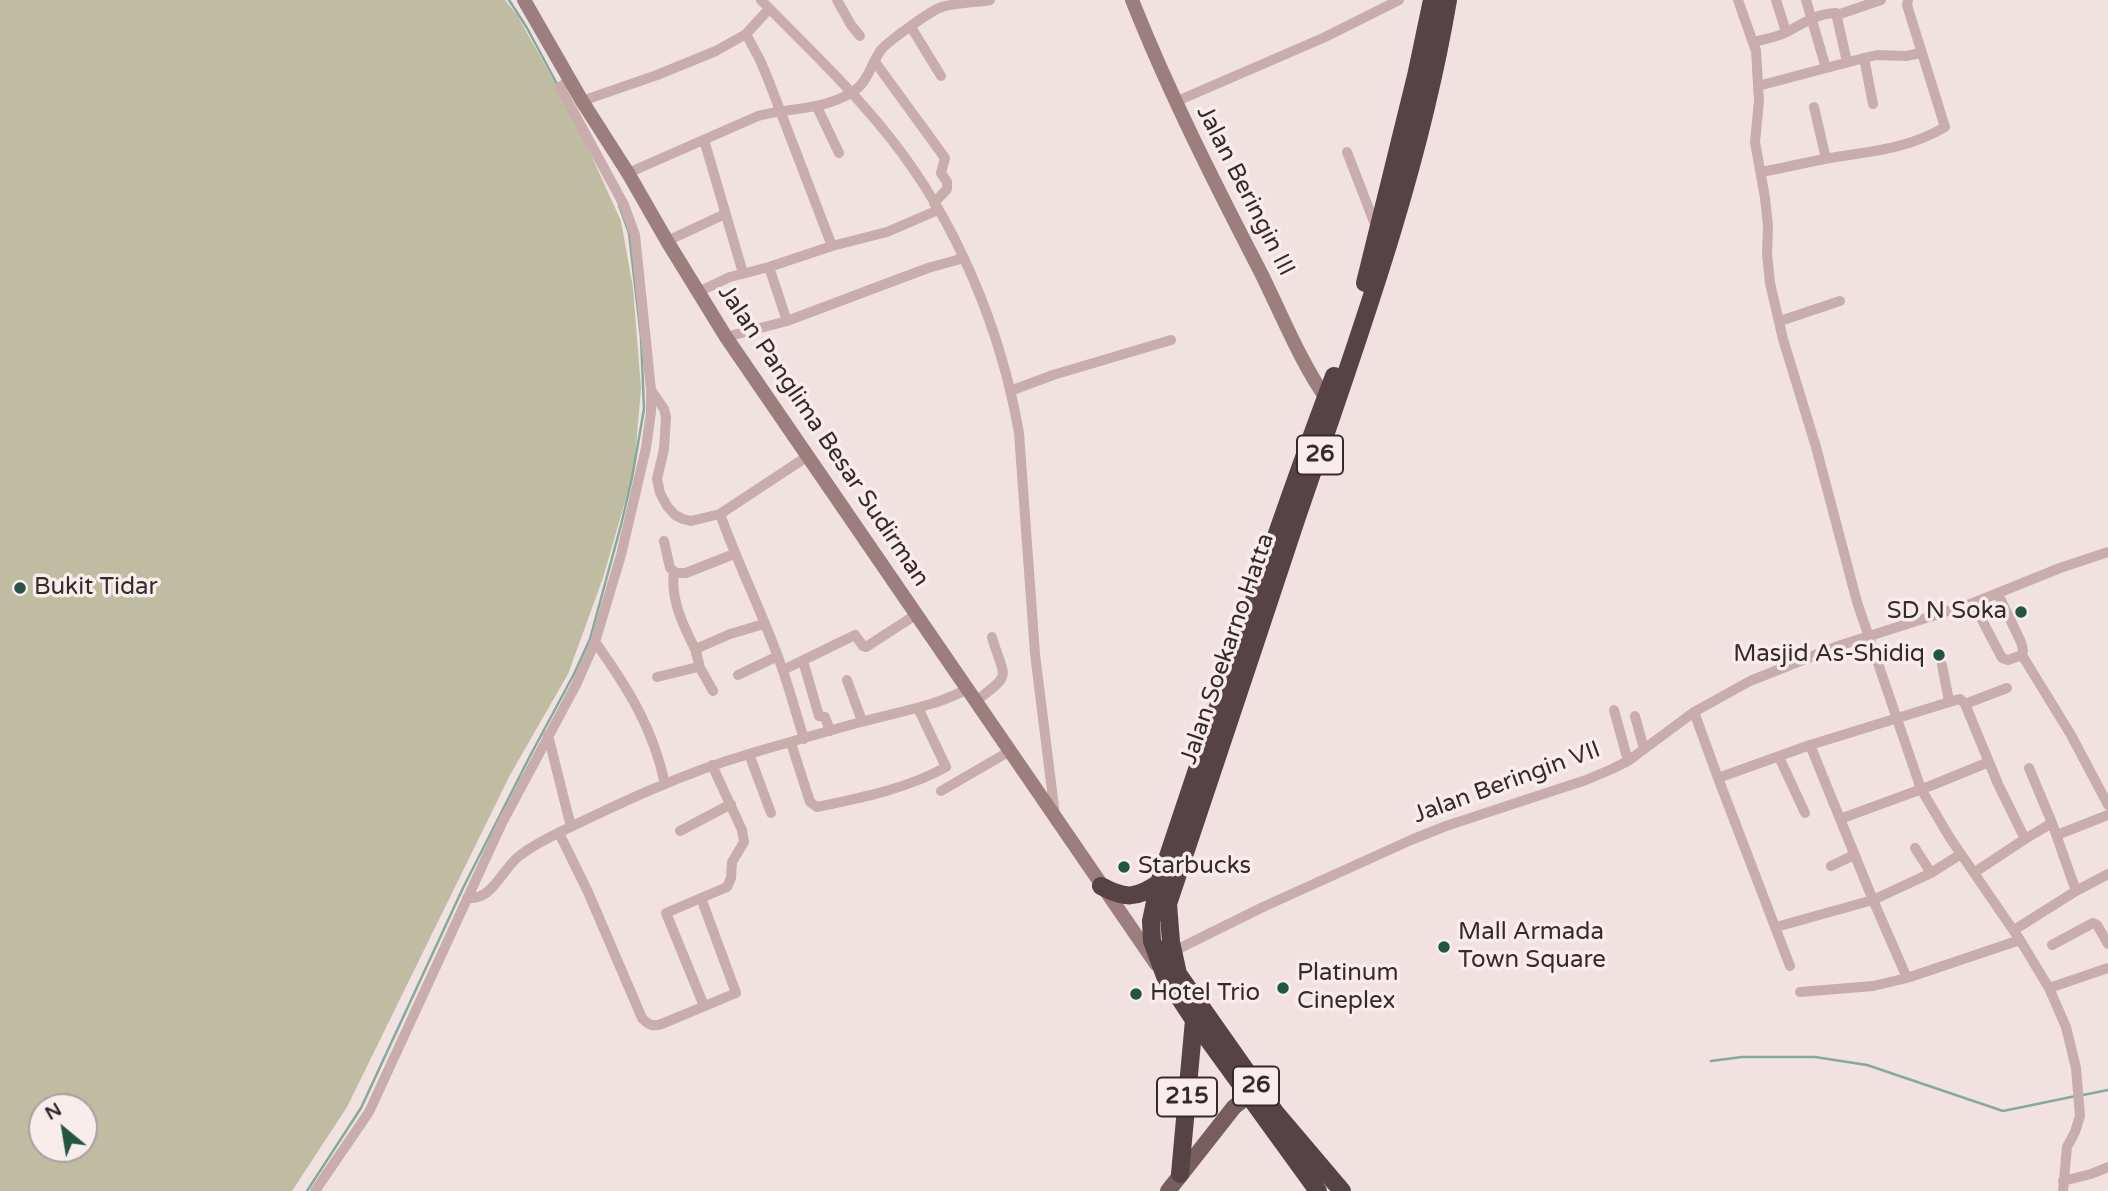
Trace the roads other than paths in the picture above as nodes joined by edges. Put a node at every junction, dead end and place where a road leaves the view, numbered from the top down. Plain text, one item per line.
1 (524, 0) edge
2 (761, 0) edge
3 (837, 0) edge
4 (990, 0) edge
5 (1132, 0) edge
6 (1399, 0) edge
7 (1432, 0) edge
8 (1448, 0) edge
9 (1738, 0) edge
10 (1776, 0) edge
11 (1806, 0) edge
12 (1908, 0) edge
13 (1875, 1) edge
14 (769, 9) junction
15 (1836, 13) junction
16 (1812, 19) junction
17 (911, 27) junction
18 (1786, 32) junction
19 (746, 34) junction
20 (860, 36) dead end
21 (1754, 41) junction
22 (1921, 53) junction
23 (1864, 58) junction
24 (875, 62) junction
25 (1847, 62) junction
26 (1826, 68) junction
27 (941, 76) dead end
28 (570, 80) junction
29 (1758, 86) junction
30 (851, 93) junction
31 (582, 101) junction
32 (1175, 102) junction
33 (1873, 104) dead end
34 (817, 107) junction
35 (1814, 107) dead end
36 (781, 110) junction
37 (704, 140) junction
38 (1348, 152) dead end
39 (839, 153) dead end
40 (1826, 159) junction
41 (1761, 172) junction
42 (628, 173) junction
43 (936, 206) junction
44 (725, 214) junction
45 (1378, 232) junction
46 (667, 241) junction
47 (831, 246) junction
48 (964, 258) junction
49 (769, 267) junction
50 (743, 273) junction
51 (698, 292) junction
52 (1840, 301) dead end
53 (787, 321) junction
54 (1780, 321) junction
55 (726, 337) junction
56 (1171, 340) dead end
57 (652, 390) junction
58 (1010, 391) junction
59 (1330, 404) junction
60 (808, 456) junction
61 (720, 514) junction
62 (664, 541) dead end
63 (2108, 552) edge
64 (734, 554) junction
65 (674, 572) junction
66 (1997, 594) junction
67 (1973, 603) junction
68 (916, 614) junction
69 (764, 624) junction
70 (1868, 636) junction
71 (992, 637) dead end
72 (595, 642) junction
73 (696, 652) junction
74 (2022, 655) junction
75 (778, 656) junction
76 (803, 661) junction
77 (1942, 665) dead end
78 (699, 666) junction
79 (783, 670) junction
80 (738, 675) dead end
81 (657, 677) dead end
82 (848, 680) dead end
83 (2007, 688) dead end
84 (713, 691) dead end
85 (971, 695) junction
86 (1229, 700) junction
87 (1949, 701) junction
88 (1965, 704) junction
89 (918, 708) junction
90 (1614, 710) dead end
91 (1694, 712) junction
92 (1901, 715) junction
93 (1635, 716) dead end
94 (862, 722) junction
95 (830, 731) junction
96 (548, 735) junction
97 (804, 740) junction
98 (791, 743) junction
99 (1810, 744) junction
100 (1644, 749) junction
101 (1010, 751) junction
102 (749, 754) junction
103 (1779, 757) junction
104 (1628, 761) junction
105 (1989, 762) junction
106 (712, 765) junction
107 (2029, 768) dead end
108 (1718, 778) junction
109 (665, 784) junction
110 (1925, 788) junction
111 (941, 791) dead end
112 (731, 804) junction
113 (2108, 805) edge
114 (771, 813) dead end
115 (1805, 813) dead end
116 (2108, 815) edge
117 (1055, 819) junction
118 (1840, 819) junction
119 (2052, 822) junction
120 (571, 827) junction
121 (680, 831) dead end
122 (559, 832) junction
123 (2057, 835) junction
124 (2025, 839) junction
125 (1915, 848) dead end
126 (1961, 854) junction
127 (1854, 855) junction
128 (1831, 866) dead end
129 (1978, 870) junction
130 (1931, 873) junction
131 (2108, 874) edge
132 (1159, 883) junction
133 (1101, 886) junction
134 (2076, 891) junction
135 (467, 898) junction
136 (701, 898) junction
137 (1873, 900) junction
138 (1168, 904) junction
139 (1123, 917) junction
140 (1151, 921) junction
141 (1776, 927) junction
142 (2014, 930) junction
143 (2020, 940) junction
144 (1152, 941) junction
145 (2108, 944) edge
146 (2052, 945) dead end
147 (1162, 957) junction
148 (1790, 966) dead end
149 (2108, 968) edge
150 (1172, 975) junction
151 (1907, 978) junction
152 (2049, 988) junction
153 (1800, 992) dead end
154 (704, 1006) junction
155 (1194, 1020) junction
156 (1253, 1091) junction
157 (1318, 1164) junction
158 (2108, 1167) edge
159 (1180, 1174) junction
160 (2063, 1186) edge
161 (315, 1191) edge
162 (1168, 1191) edge
163 (1320, 1191) edge
164 (1342, 1191) edge

1 - 28 main road, Jalan Panglima Besar Sudirman
2 - 14 street
3 - 20 street
4 - 17 street
5 - 32 main road, Jalan Beringin III
6 - 32 street
7 - 45 highway, Jalan Soekarno Hatta / 26
8 - 59 highway, Jalan Soekarno Hatta / 26
9 - 21 street
10 - 18 street
11 - 16 street
12 - 22 street
13 - 15 street
14 - 19 street
14 - 30 street
15 - 16 street
15 - 25 street
16 - 18 street
16 - 26 street
17 - 24 street
17 - 27 street
18 - 21 street
19 - 31 street
19 - 36 street
21 - 29 street
22 - 23 street
22 - 40 street
23 - 25 street
23 - 33 street
24 - 30 street
24 - 43 street
25 - 26 street
26 - 29 street
28 - 31 main road, Jalan Panglima Besar Sudirman
28 - 57 street
29 - 41 street
30 - 34 street
30 - 43 street
31 - 42 main road, Jalan Panglima Besar Sudirman
32 - 59 main road, Jalan Beringin III
34 - 36 street
34 - 39 street
35 - 40 street
36 - 37 street
36 - 47 street
37 - 42 street
37 - 44 street
38 - 45 street
40 - 41 street
41 - 54 street
42 - 46 main road, Jalan Panglima Besar Sudirman
43 - 47 street
43 - 48 street
44 - 46 street
44 - 50 street
45 - 59 highway, Jalan Soekarno Hatta / 26
46 - 51 main road, Jalan Panglima Besar Sudirman
47 - 49 street
48 - 53 street
48 - 58 street
49 - 50 street
49 - 53 street
50 - 51 street
51 - 55 main road, Jalan Panglima Besar Sudirman
52 - 54 street
53 - 55 street
54 - 70 street
55 - 60 main road, Jalan Panglima Besar Sudirman
56 - 58 street
57 - 61 street
57 - 72 street
58 - 117 street
59 - 86 highway, Jalan Soekarno Hatta / 26
60 - 61 street
60 - 68 main road, Jalan Panglima Besar Sudirman
61 - 64 street
62 - 65 street
63 - 66 street, Jalan Beringin VII
64 - 65 street
64 - 69 street
65 - 73 street
66 - 67 street, Jalan Beringin VII
66 - 74 street
67 - 70 street, Jalan Beringin VII
67 - 74 street
68 - 76 street
68 - 85 main road, Jalan Panglima Besar Sudirman
69 - 73 street
69 - 75 street
70 - 91 street, Jalan Beringin VII
70 - 92 street
71 - 85 street
72 - 96 street
72 - 109 street
73 - 78 street
74 - 113 street
75 - 79 street
75 - 80 street
76 - 79 street
76 - 95 street
77 - 87 street
78 - 81 street
78 - 84 street
79 - 97 street
82 - 94 street
83 - 88 street
85 - 89 street
85 - 101 main road, Jalan Panglima Besar Sudirman
86 - 132 highway, Jalan Soekarno Hatta / 26
86 - 138 highway, Jalan Soekarno Hatta / 26
87 - 88 street
87 - 92 street
88 - 105 street
89 - 94 street
89 - 98 street
90 - 104 street
91 - 100 street, Jalan Beringin VII
91 - 108 street
92 - 99 street
92 - 110 street
93 - 100 street
94 - 95 street
95 - 97 street
96 - 120 street
96 - 135 street
97 - 98 street
98 - 102 street
99 - 103 street
99 - 118 street
100 - 104 street, Jalan Beringin VII
101 - 111 street
101 - 117 main road, Jalan Panglima Besar Sudirman
102 - 106 street
102 - 114 street
103 - 108 street
103 - 115 street
104 - 147 street, Jalan Beringin VII
105 - 110 street
105 - 124 street
106 - 109 street
106 - 112 street
107 - 119 street
108 - 141 street
109 - 120 street
110 - 118 street
110 - 126 street
112 - 121 street
112 - 136 street
116 - 123 street
117 - 133 main road, Jalan Panglima Besar Sudirman
118 - 127 street
119 - 123 street
119 - 124 street
120 - 122 street
122 - 135 street
122 - 154 street
123 - 134 street
124 - 129 street
125 - 130 street
126 - 129 street
126 - 130 street
127 - 128 street
127 - 137 street
129 - 142 street
130 - 137 street
131 - 134 street
132 - 133 highway
132 - 140 highway, 26
133 - 139 main road, Jalan Panglima Besar Sudirman
134 - 142 street
135 - 161 street
136 - 154 street
136 - 154 street
137 - 141 street
137 - 151 street
138 - 140 main road
138 - 147 highway, 26
139 - 140 main road
139 - 144 main road
139 - 147 main road
140 - 144 highway, 26
141 - 148 street
142 - 143 street
143 - 151 street
143 - 152 street
144 - 147 highway, 26
145 - 146 street
147 - 150 highway, 26
149 - 152 street
150 - 155 highway, 26
150 - 156 highway, 26
151 - 153 street
152 - 160 street
155 - 156 highway, 26
155 - 159 highway, 215
156 - 157 highway, 26
156 - 159 main road, 215
156 - 163 highway, 26
157 - 163 main road
157 - 164 highway, 26
158 - 160 street
159 - 162 main road, 215

